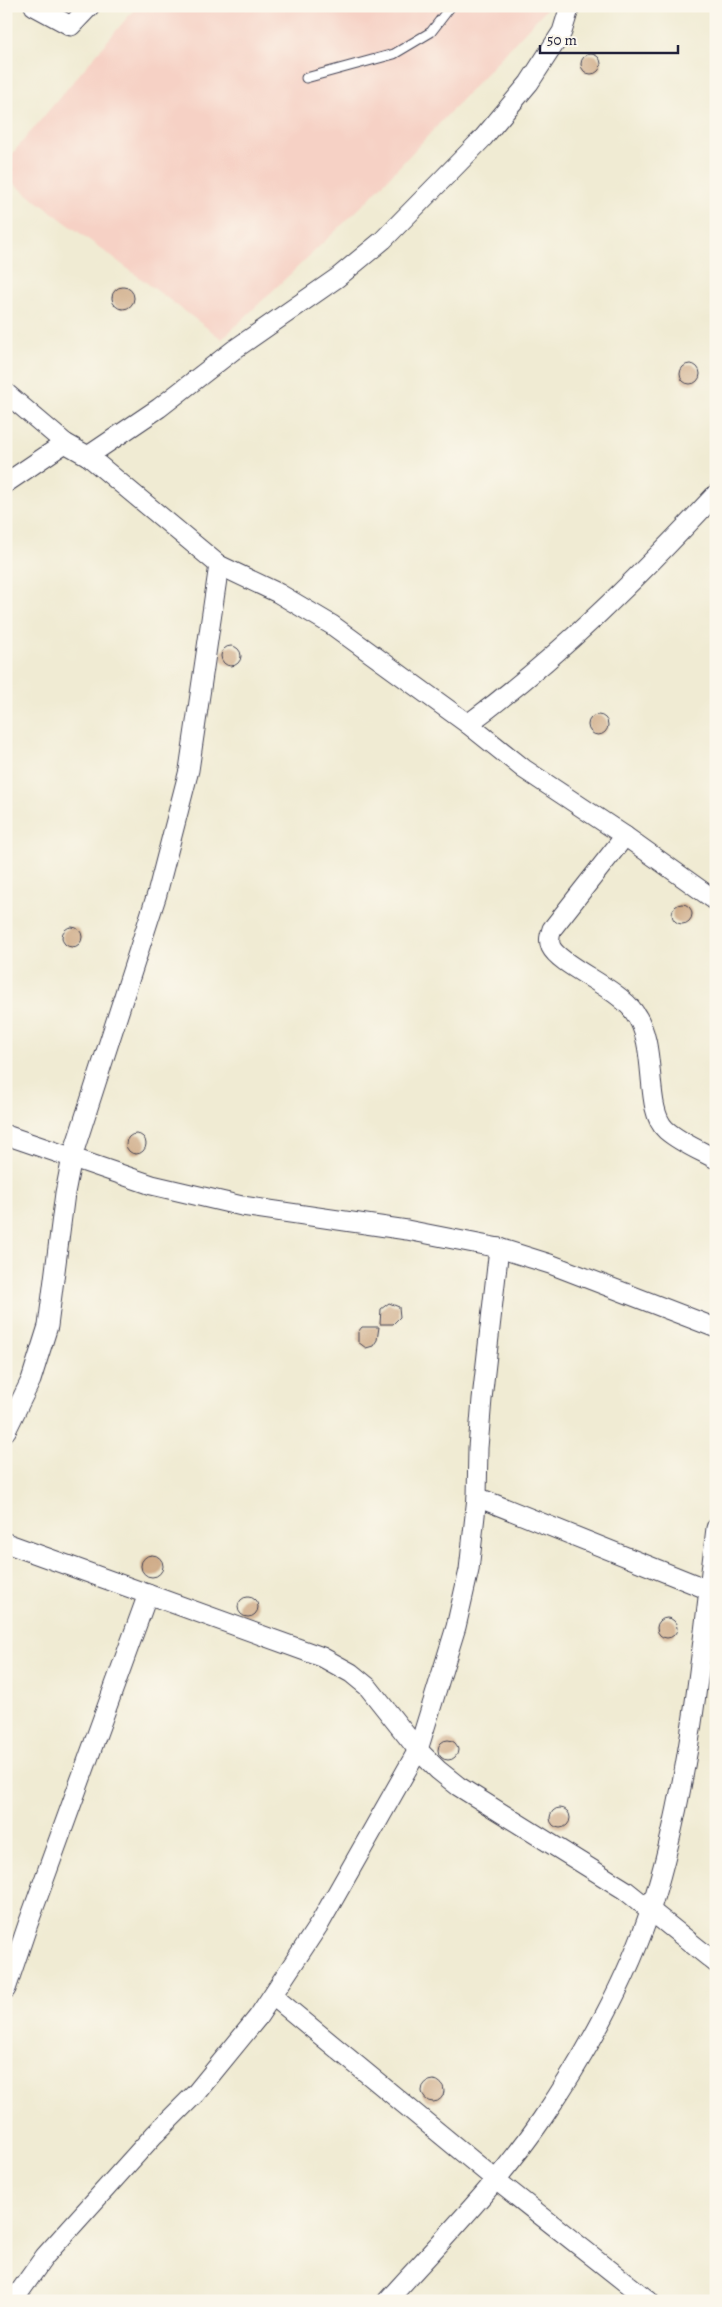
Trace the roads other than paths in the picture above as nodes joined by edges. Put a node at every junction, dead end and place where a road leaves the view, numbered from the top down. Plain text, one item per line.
1 (34, 6) edge
2 (90, 6) edge
3 (451, 6) edge
4 (570, 6) edge
5 (306, 78) dead end
6 (6, 393) edge
7 (64, 443) junction
8 (88, 456) junction
9 (6, 483) edge
10 (716, 494) edge
11 (219, 565) junction
12 (468, 724) junction
13 (625, 836) junction
14 (716, 901) edge
15 (6, 1135) edge
16 (72, 1157) junction
17 (716, 1159) edge
18 (499, 1248) junction
19 (716, 1328) edge
20 (6, 1431) edge
21 (477, 1497) junction
22 (716, 1528) edge
23 (6, 1543) edge
24 (709, 1590) junction
25 (148, 1594) junction
26 (708, 1669) edge
27 (418, 1750) junction
28 (650, 1910) junction
29 (716, 1963) edge
30 (6, 1989) edge
31 (273, 1996) junction
32 (496, 2180) junction
33 (13, 2301) edge
34 (387, 2301) edge
35 (649, 2301) edge

1 - 2 street
3 - 5 lane
4 - 8 street
6 - 7 street
7 - 8 street
7 - 9 street
8 - 11 street
10 - 12 street
11 - 12 street
11 - 16 street
12 - 13 street
13 - 14 street
13 - 17 street
15 - 16 street
16 - 18 street
16 - 20 street
18 - 19 street
18 - 21 street
21 - 24 street
21 - 27 street
22 - 24 street
23 - 25 street
24 - 26 street
25 - 27 street
25 - 30 street
26 - 28 street
27 - 28 street
27 - 31 street
28 - 29 street
28 - 32 street
31 - 32 street
31 - 33 street
32 - 34 street
32 - 35 street

